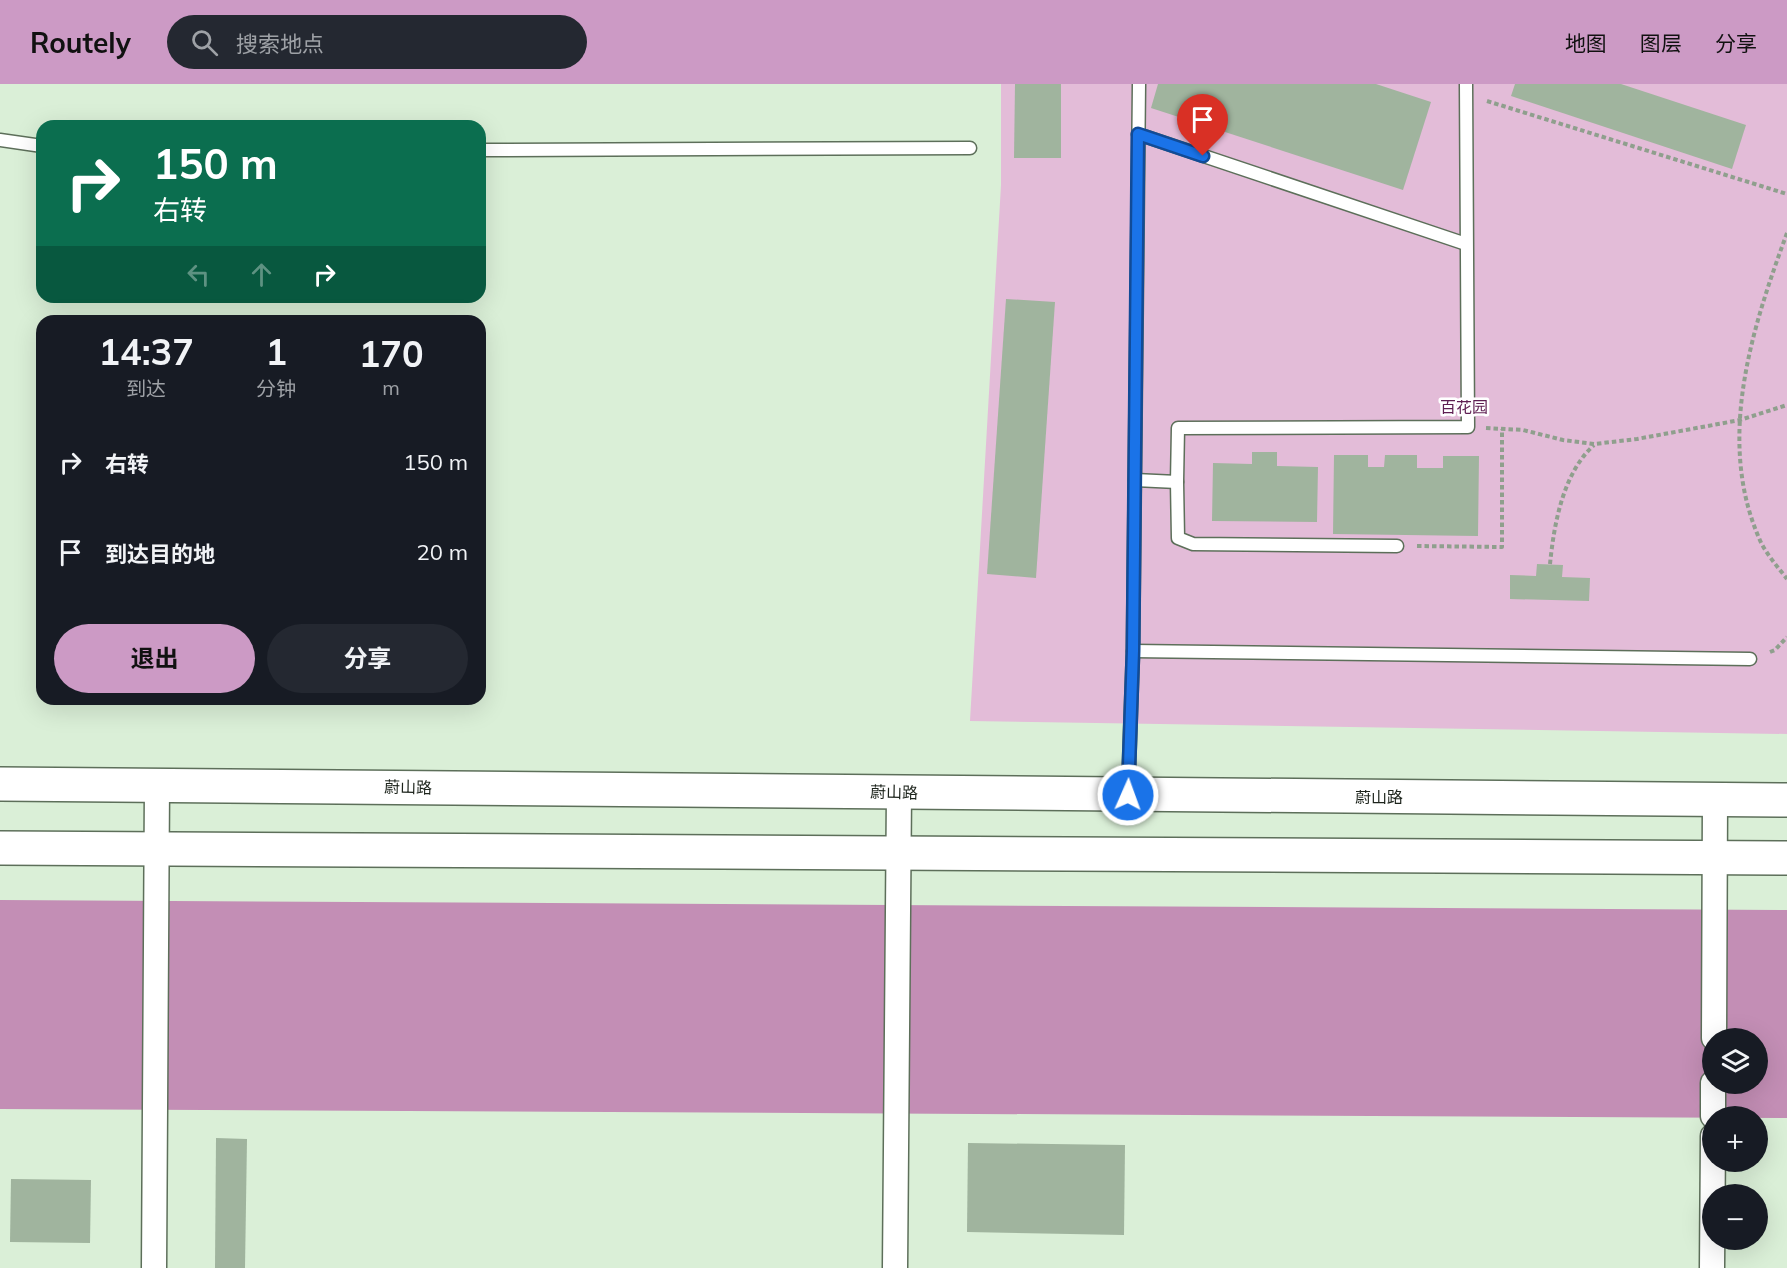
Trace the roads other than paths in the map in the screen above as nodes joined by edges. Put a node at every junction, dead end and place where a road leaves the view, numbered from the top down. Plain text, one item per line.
1 (1138, 84) edge
2 (1466, 89) edge
3 (1138, 134) junction
4 (0, 140) edge
5 (36, 145) edge
6 (970, 148) dead end
7 (486, 150) edge
8 (1466, 244) junction
9 (1135, 480) junction
10 (1177, 482) junction
11 (1397, 546) road end
12 (1133, 651) junction
13 (1750, 658) dead end
14 (0, 784) edge
15 (157, 785) junction
16 (899, 792) junction
17 (1128, 795) junction
18 (1715, 799) junction
19 (1787, 800) edge
20 (0, 848) edge
21 (155, 849) junction
22 (899, 855) junction
23 (1714, 858) junction
24 (1787, 858) edge
25 (1714, 1028) edge
26 (1713, 1172) edge
27 (154, 1268) edge
28 (896, 1268) edge
29 (1712, 1268) edge

1 - 3 lane
2 - 8 lane
3 - 8 lane
3 - 9 lane
4 - 5 lane
6 - 7 lane
8 - 10 lane
9 - 10 lane
9 - 12 lane
10 - 11 lane
12 - 13 lane
12 - 17 lane
14 - 15 main road, 蔚山路
15 - 16 main road, 蔚山路
15 - 21 street
16 - 17 main road, 蔚山路
16 - 22 street
17 - 18 main road, 蔚山路
18 - 19 main road, 蔚山路
18 - 23 street
20 - 21 main road
21 - 22 main road
21 - 27 street
22 - 23 main road
22 - 28 street
23 - 24 main road
23 - 25 street
26 - 29 street

